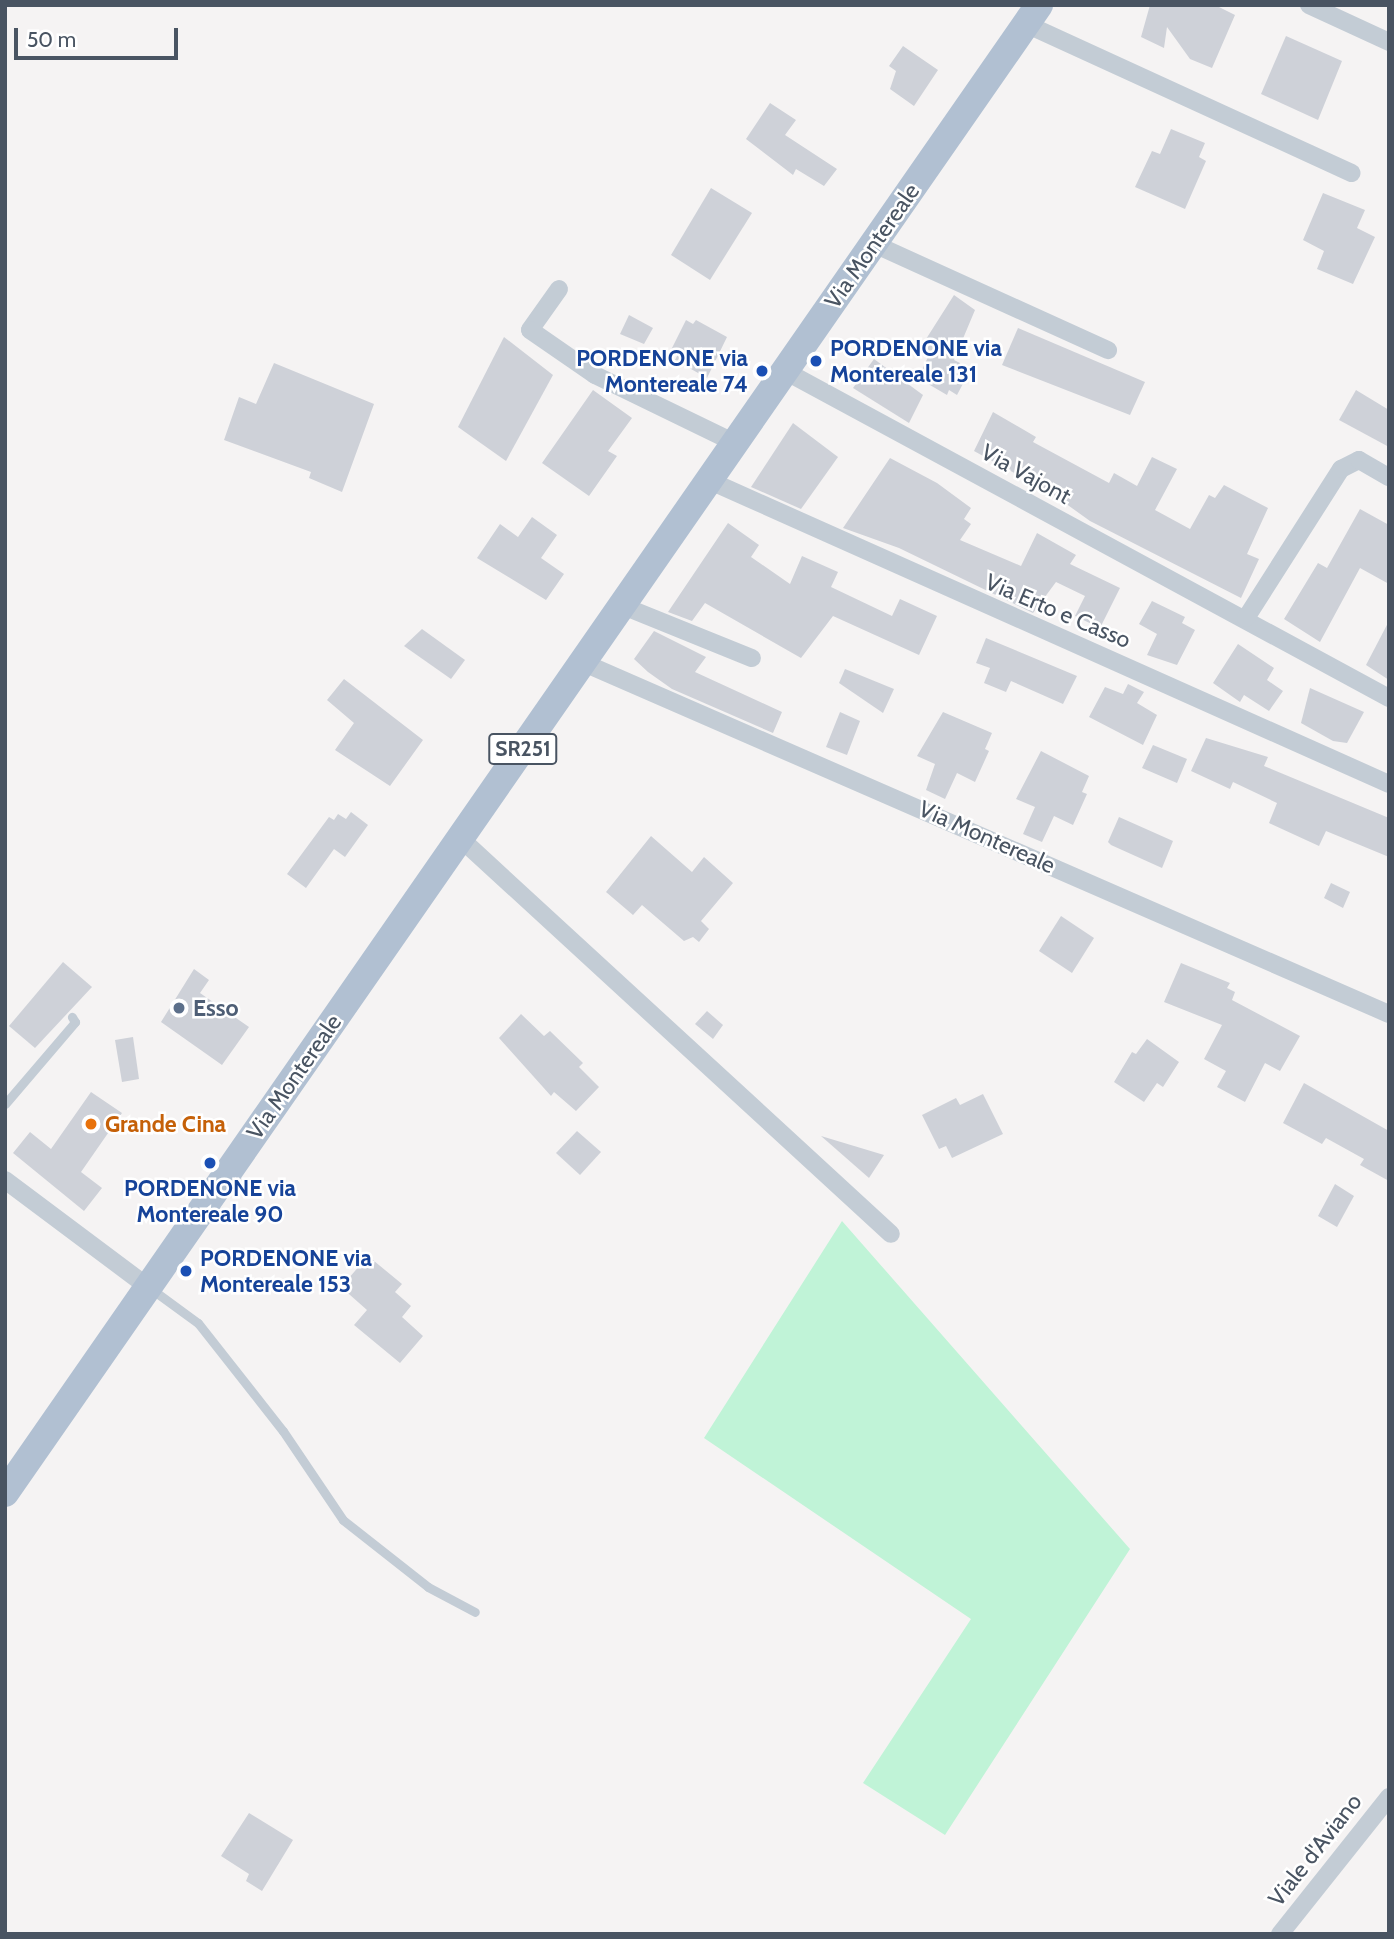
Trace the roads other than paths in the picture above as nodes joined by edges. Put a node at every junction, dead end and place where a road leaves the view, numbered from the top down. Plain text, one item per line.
1 (1309, 5) edge
2 (1033, 15) edge
3 (1389, 42) edge
4 (1350, 173) dead end
5 (874, 244) junction
6 (559, 289) dead end
7 (1108, 350) dead end
8 (785, 371) junction
9 (735, 443) junction
10 (1389, 477) edge
11 (708, 480) junction
12 (623, 606) junction
13 (1246, 618) junction
14 (752, 658) dead end
15 (584, 663) junction
16 (1389, 698) edge
17 (1389, 784) edge
18 (460, 838) junction
19 (1389, 1014) edge
20 (72, 1017) dead end
21 (5, 1104) edge
22 (5, 1180) edge
23 (891, 1234) dead end
24 (148, 1287) junction
25 (5, 1493) edge
26 (475, 1612) dead end
27 (1389, 1797) edge
28 (1280, 1934) edge

1 - 3 street
2 - 4 street, Via Montereale
2 - 5 main road, Via Montereale / SR251
5 - 7 street
5 - 8 main road, Via Montereale / SR251
6 - 9 street
8 - 9 main road, Via Montereale / SR251
8 - 13 street, Via Vajont
9 - 11 main road, Via Montereale / SR251
10 - 13 street
11 - 12 main road, Via Montereale / SR251
11 - 17 street, Via Erto e Casso
12 - 14 street
12 - 15 main road, Via Montereale / SR251
13 - 16 street, Via Vajont
15 - 18 main road, Via Montereale / SR251
15 - 19 street, Via Montereale
18 - 23 street
18 - 24 main road, Via Montereale / SR251
20 - 21 lane
22 - 24 street
24 - 25 main road, Via Montereale / SR251
24 - 26 lane
27 - 28 street, Viale d'Aviano

